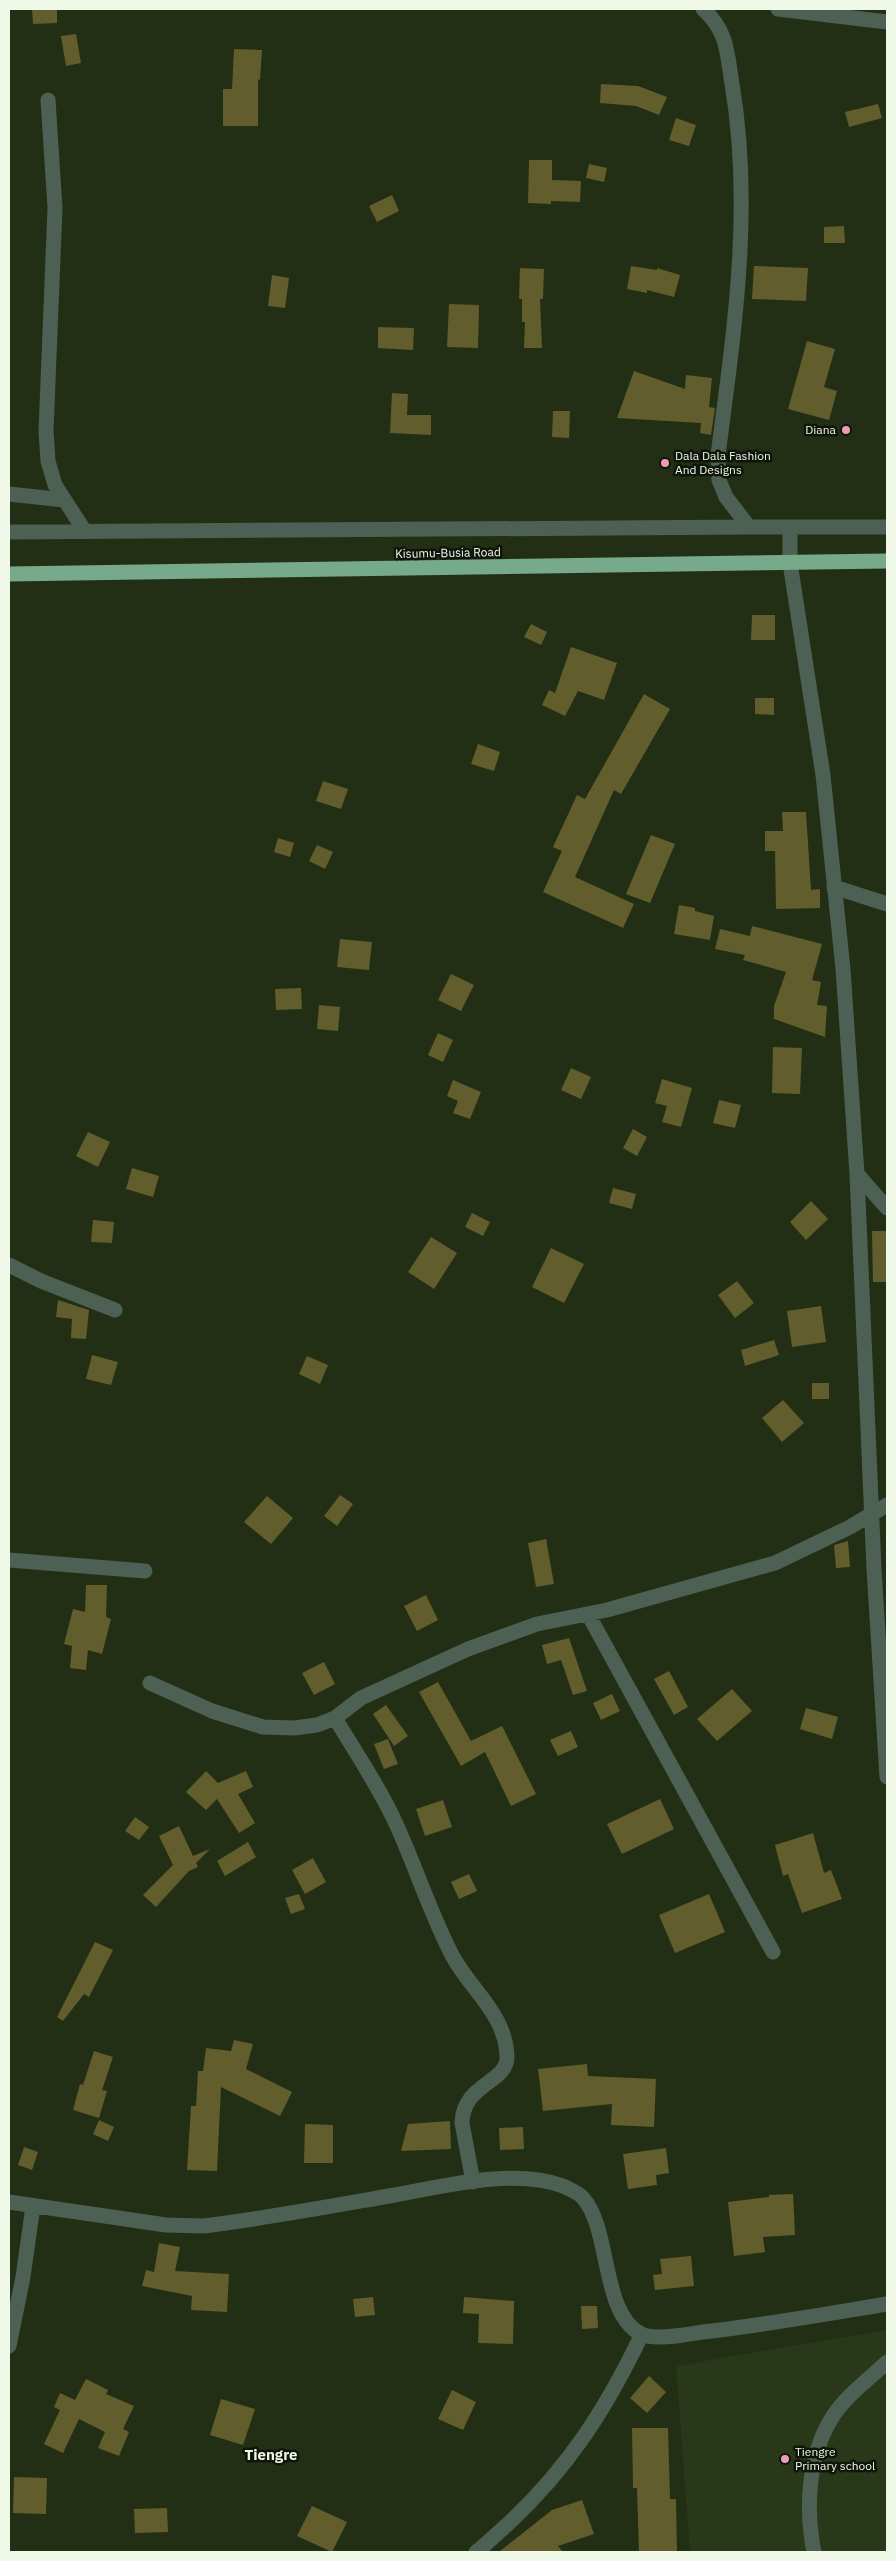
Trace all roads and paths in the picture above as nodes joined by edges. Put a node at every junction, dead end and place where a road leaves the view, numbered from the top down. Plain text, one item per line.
1 (703, 9) edge
2 (778, 9) edge
3 (887, 22) edge
4 (48, 100) dead end
5 (9, 494) edge
6 (64, 500) junction
7 (749, 527) junction
8 (887, 527) edge
9 (790, 528) junction
10 (84, 530) junction
11 (9, 532) edge
12 (887, 561) edge
13 (790, 563) junction
14 (9, 574) edge
15 (834, 887) junction
16 (887, 904) edge
17 (857, 1174) junction
18 (887, 1208) edge
19 (9, 1265) edge
20 (115, 1310) dead end
21 (887, 1505) edge
22 (871, 1514) junction
23 (9, 1560) edge
24 (146, 1571) dead end
25 (588, 1614) junction
26 (150, 1683) dead end
27 (335, 1718) junction
28 (887, 1777) edge
29 (773, 1952) dead end
30 (473, 2182) junction
31 (9, 2202) edge
32 (33, 2206) junction
33 (887, 2304) edge
34 (642, 2334) junction
35 (9, 2346) edge
36 (887, 2362) edge
37 (476, 2552) edge
38 (814, 2552) edge

1 - 7 street
2 - 3 street
4 - 6 street
5 - 6 street
6 - 10 street
7 - 9 street
7 - 10 street
8 - 9 street
9 - 13 street
10 - 11 street
12 - 13 highway, Kisumu-Busia Road
13 - 14 highway, Kisumu-Busia Road
13 - 15 street
15 - 16 street
15 - 17 street
17 - 18 street
17 - 22 street
19 - 20 street
21 - 22 street
22 - 25 street
22 - 28 street
23 - 24 street
25 - 27 street
25 - 29 street
26 - 27 street
27 - 30 street
30 - 32 street
30 - 34 street
31 - 32 street
32 - 35 street
33 - 34 street
34 - 37 street
36 - 38 street

